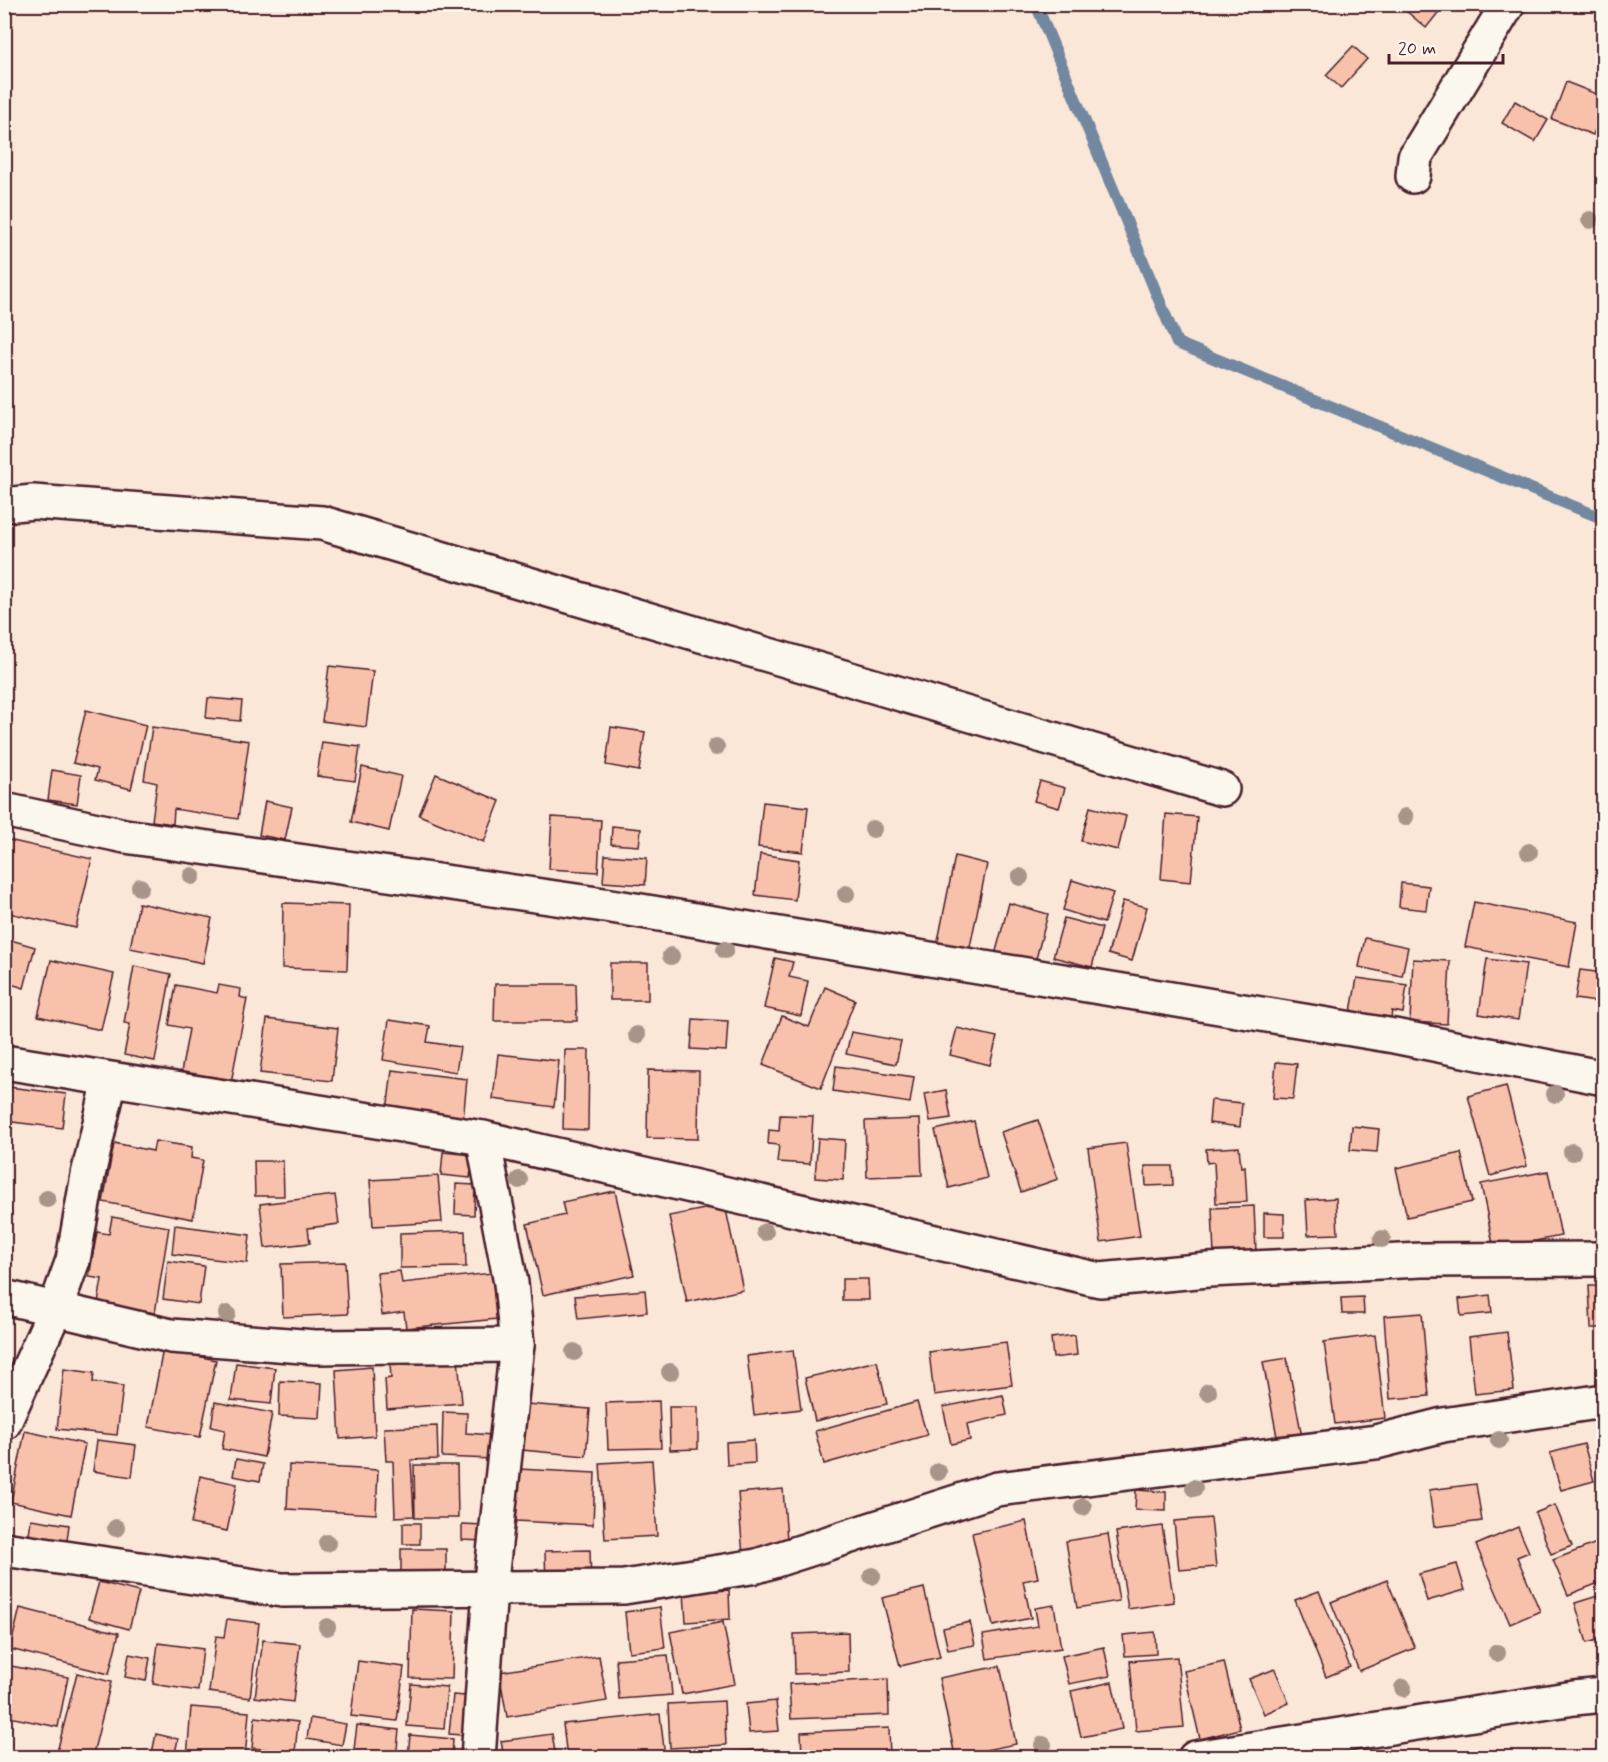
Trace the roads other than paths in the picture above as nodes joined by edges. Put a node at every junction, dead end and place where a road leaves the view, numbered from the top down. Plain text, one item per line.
1 (1508, 4) edge
2 (1413, 176) dead end
3 (4, 505) edge
4 (1222, 789) dead end
5 (4, 810) edge
6 (4, 1062) edge
7 (1604, 1078) edge
8 (110, 1080) junction
9 (483, 1138) junction
10 (1604, 1259) edge
11 (4, 1297) edge
12 (55, 1310) junction
13 (517, 1345) junction
14 (1604, 1401) edge
15 (4, 1423) edge
16 (4, 1549) edge
17 (490, 1589) junction
18 (1604, 1695) edge
19 (478, 1758) edge
20 (1195, 1758) edge

1 - 2 street
3 - 4 street
5 - 7 street
6 - 8 street
8 - 9 street
8 - 12 street
9 - 10 street
9 - 13 street
11 - 12 street
12 - 13 street
12 - 15 street
13 - 17 street
14 - 17 street
16 - 17 street
17 - 19 street
18 - 20 street

